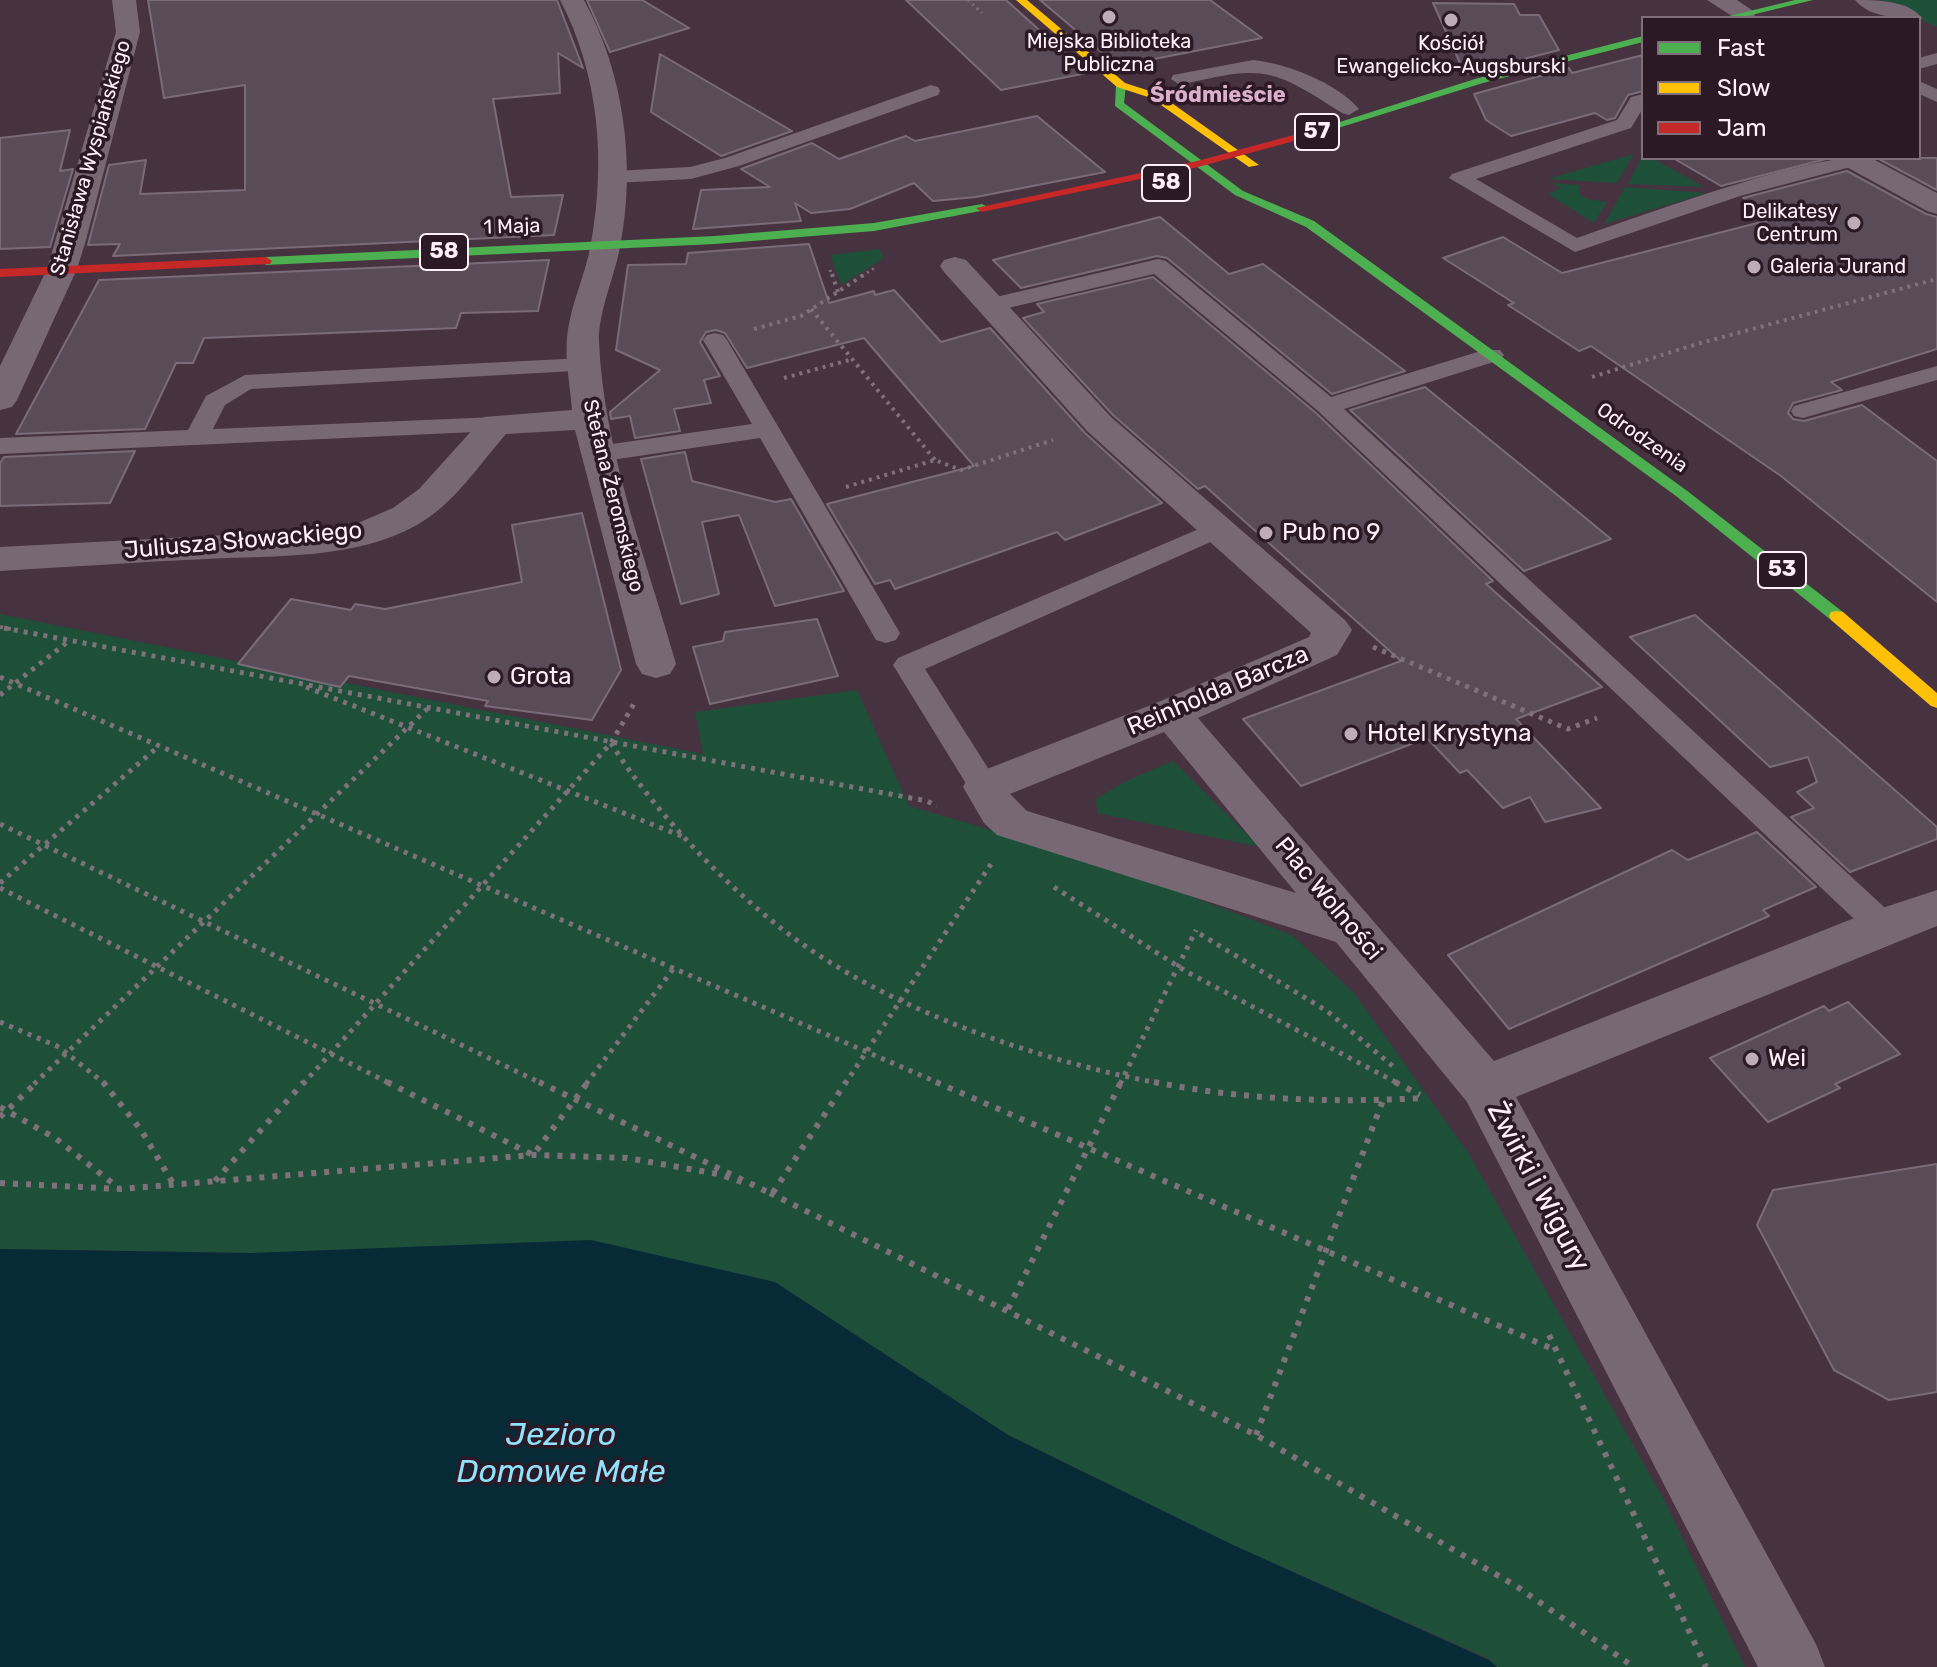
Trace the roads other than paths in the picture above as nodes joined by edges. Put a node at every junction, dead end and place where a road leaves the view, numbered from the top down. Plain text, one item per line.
1 (124, 0) edge
2 (572, 0) edge
3 (1021, 0) edge
4 (1719, 0) edge
5 (1808, 0) edge
6 (1867, 0) edge
7 (1735, 16) edge
8 (1906, 16) edge
9 (1641, 40) edge
10 (1180, 79) dead end
11 (1121, 85) junction
12 (931, 91) dead end
13 (1641, 100) edge
14 (1395, 107) junction
15 (1349, 109) junction
16 (1307, 115) dead end
17 (1238, 128) dead end
18 (1211, 133) junction
19 (1165, 148) junction
20 (1239, 154) junction
21 (1129, 159) dead end
22 (1849, 160) edge
23 (1855, 160) edge
24 (1198, 164) junction
25 (614, 177) junction
26 (1092, 186) junction
27 (1239, 193) junction
28 (1937, 205) edge
29 (929, 217) junction
30 (1310, 224) junction
31 (606, 244) junction
32 (955, 266) dead end
33 (62, 269) junction
34 (0, 273) edge
35 (991, 305) junction
36 (715, 340) road end
37 (1492, 355) junction
38 (584, 365) junction
39 (1937, 373) edge
40 (0, 400) edge
41 (1327, 406) junction
42 (1803, 411) dead end
43 (589, 419) junction
44 (496, 424) junction
45 (767, 429) junction
46 (197, 436) junction
47 (0, 446) edge
48 (598, 454) junction
49 (1215, 530) junction
50 (0, 559) edge
51 (886, 633) dead end
52 (656, 664) dead end
53 (1937, 702) edge
54 (1171, 713) junction
55 (984, 787) junction
56 (1937, 908) edge
57 (1883, 926) junction
58 (1353, 929) junction
59 (1485, 1087) junction
60 (1793, 1667) edge

1 - 33 street, Stanisława Wyspiańskiego
2 - 25 street, Stefana Żeromskiego
3 - 11 main road, 53
4 - 7 street
5 - 7 main road
6 - 8 street
9 - 14 main road, 57
10 - 15 lane
11 - 18 main road, 53
11 - 19 main road, 53
12 - 25 lane
13 - 22 lane
14 - 15 main road, 57
14 - 20 main road, 57
15 - 16 main road, 57
17 - 18 main road
18 - 19 main road
18 - 20 main road, 53
19 - 24 main road, Odrodzenia / 53
20 - 24 main road, 1 Maja
20 - 30 main road, Odrodzenia / 53
21 - 29 main road, 1 Maja / 58
23 - 28 street
24 - 26 main road, 1 Maja
24 - 27 main road, Odrodzenia / 53
25 - 31 street, Stefana Żeromskiego
26 - 27 main road, 1 Maja / 58
26 - 29 main road, 1 Maja / 58
27 - 30 main road, Odrodzenia / 53
29 - 31 main road, 1 Maja / 58
30 - 37 main road, Odrodzenia / 53
31 - 33 main road, 1 Maja / 58
31 - 38 street, Stefana Żeromskiego
32 - 35 street, Reinholda Barcza
33 - 34 main road, 1 Maja / 58
33 - 40 street, Stanisława Wyspiańskiego
35 - 41 lane
35 - 49 street, Reinholda Barcza
36 - 45 lane
37 - 41 lane
37 - 53 main road, Odrodzenia / 53
38 - 43 street, Stefana Żeromskiego
38 - 46 lane
39 - 42 lane
41 - 57 lane
43 - 44 street
43 - 48 street, Stefana Żeromskiego
44 - 46 lane
44 - 50 street, Juliusza Słowackiego
45 - 48 lane
45 - 51 lane
46 - 47 lane
48 - 52 street, Stefana Żeromskiego
49 - 54 street, Reinholda Barcza
49 - 55 lane
54 - 55 street, Reinholda Barcza
54 - 58 street, Plac Wolności
55 - 58 street
56 - 57 street, Żwirki i Wigury
57 - 59 street, Żwirki i Wigury
58 - 59 street, Plac Wolności
59 - 60 street, Żwirki i Wigury

